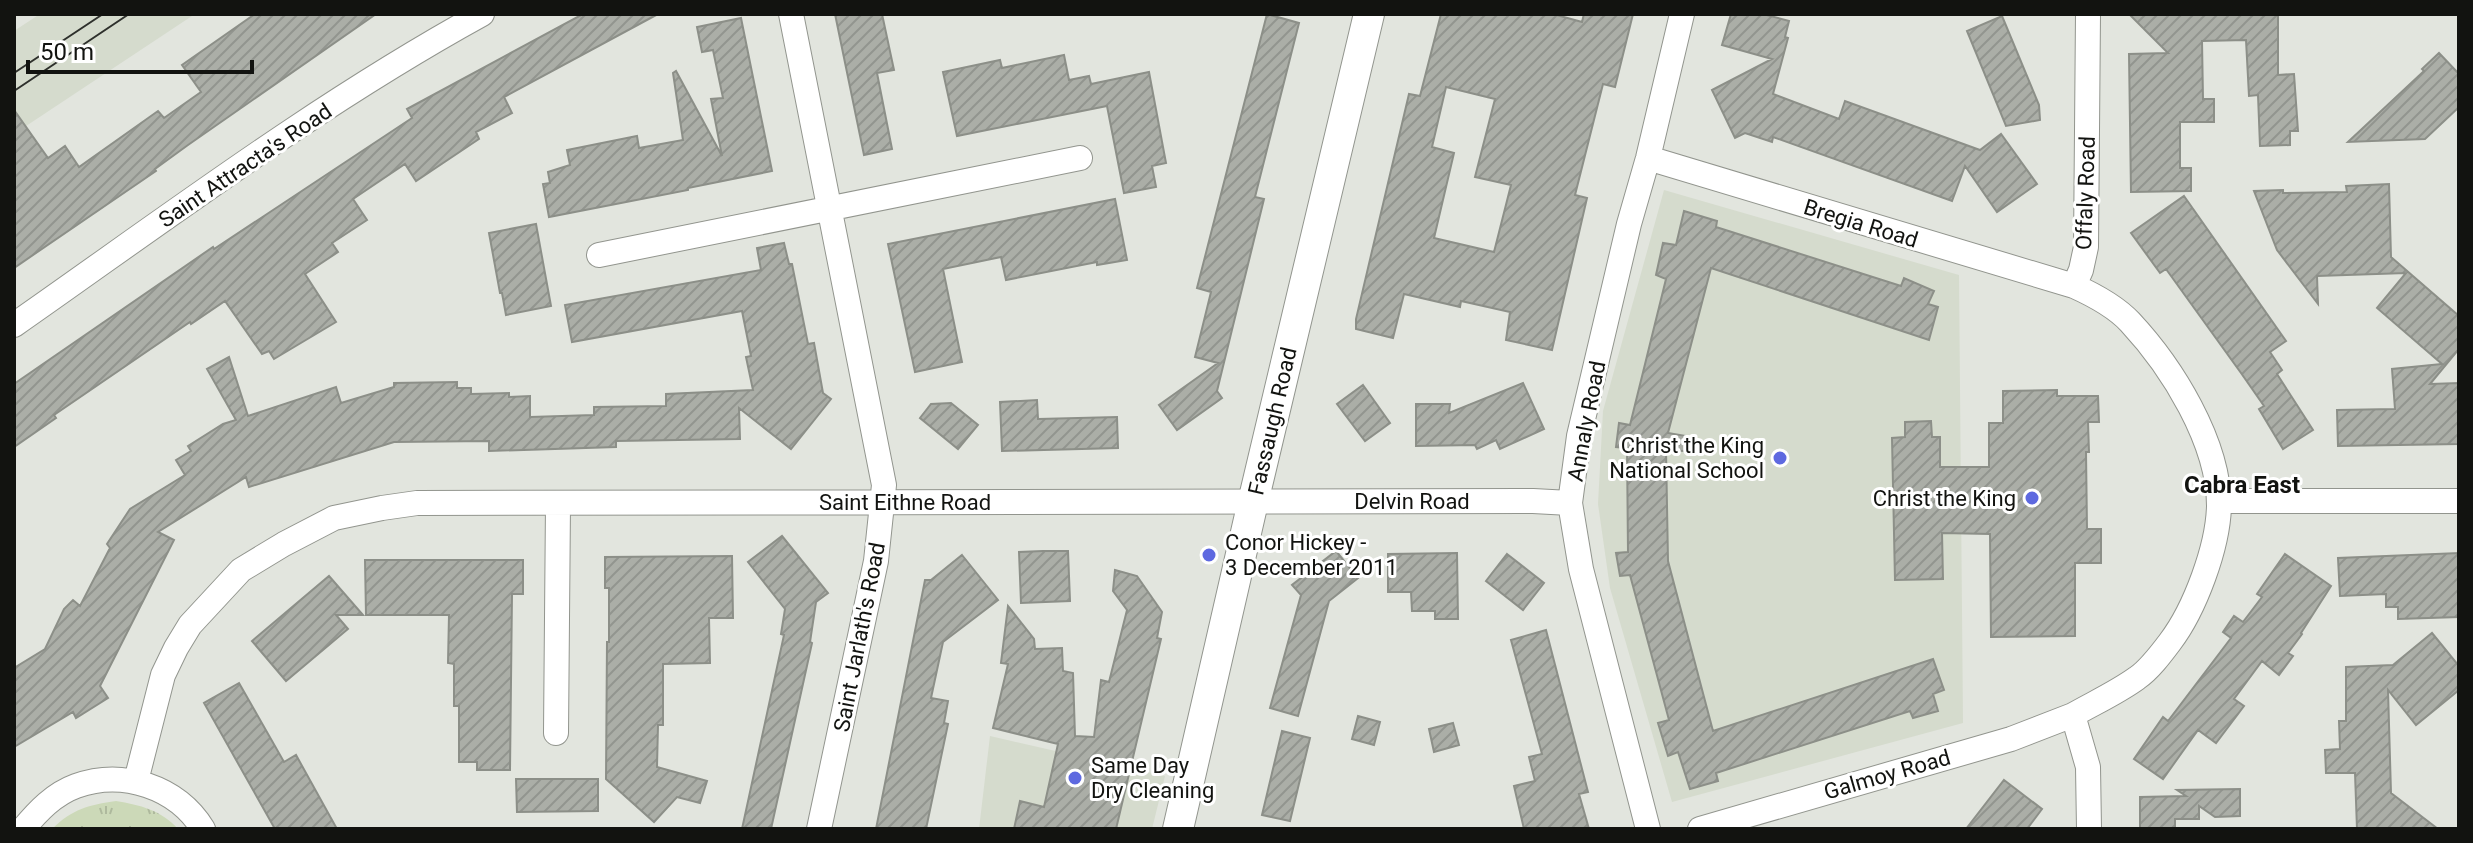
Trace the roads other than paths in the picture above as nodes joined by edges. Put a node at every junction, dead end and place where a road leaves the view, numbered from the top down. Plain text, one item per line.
1 (482, 14) edge
2 (791, 14) edge
3 (1369, 14) edge
4 (1682, 14) edge
5 (2088, 14) edge
6 (1080, 158) dead end
7 (1648, 158) junction
8 (829, 208) junction
9 (599, 255) dead end
10 (2074, 286) junction
11 (14, 325) edge
12 (883, 501) junction
13 (2219, 501) junction
14 (2459, 501) edge
15 (1253, 502) junction
16 (1570, 503) junction
17 (558, 504) junction
18 (2073, 715) junction
19 (556, 733) dead end
20 (136, 781) junction
21 (23, 829) edge
22 (203, 829) edge
23 (819, 829) edge
24 (1178, 829) edge
25 (1648, 829) edge
26 (1700, 829) edge
27 (2089, 829) edge

1 - 11 street, Saint Attracta's Road
2 - 8 street, Saint Jarlath's Road
3 - 15 street, Fassaugh Road
4 - 7 street, Annaly Road
5 - 10 street, Offaly Road
6 - 8 street
7 - 10 street, Bregia Road
7 - 16 street, Annaly Road
8 - 9 street
8 - 12 street, Saint Jarlath's Road
10 - 13 street
12 - 15 street, Saint Eithne Road
12 - 17 street, Saint Eithne Road
12 - 23 street, Saint Jarlath's Road
13 - 14 street
13 - 18 street
15 - 16 street, Delvin Road
15 - 24 street, Fassaugh Road
16 - 25 street, Annaly Road
17 - 19 street
17 - 20 street, Saint Eithne Road
18 - 26 street, Galmoy Road
18 - 27 street
20 - 21 street
20 - 22 street

